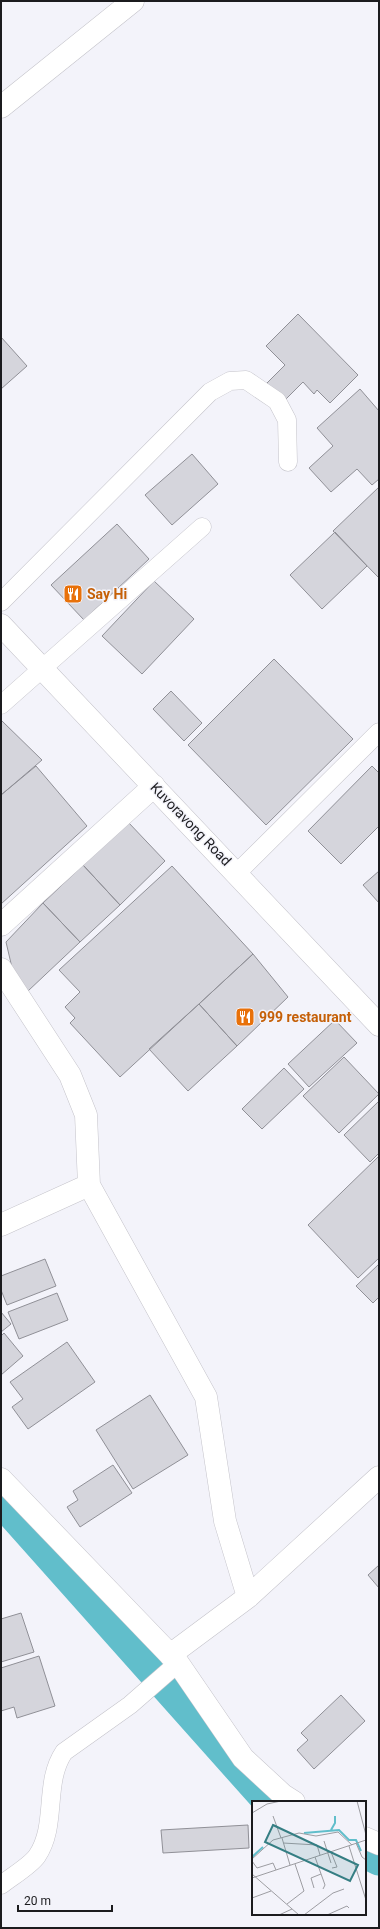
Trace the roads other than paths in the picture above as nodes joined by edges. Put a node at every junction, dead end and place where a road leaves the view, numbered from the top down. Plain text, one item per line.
1 (133, 1) edge
2 (1, 107) edge
3 (288, 462) dead end
4 (202, 527) dead end
5 (1, 602) edge
6 (1, 625) edge
7 (42, 669) junction
8 (1, 705) edge
9 (379, 732) edge
10 (154, 786) junction
11 (237, 873) junction
12 (1, 925) edge
13 (1, 969) edge
14 (379, 1025) edge
15 (89, 1184) junction
16 (1, 1225) edge
17 (379, 1477) edge
18 (1, 1479) edge
19 (248, 1597) junction
20 (171, 1664) junction
21 (292, 1801) edge
22 (366, 1838) edge
23 (379, 1844) edge
24 (1, 1885) edge

1 - 2 street
3 - 5 lane
4 - 7 lane
6 - 7 street, Kuvoravong Road
7 - 8 lane
7 - 10 street, Kuvoravong Road
9 - 11 lane
10 - 11 street, Kuvoravong Road
10 - 12 street
11 - 14 street, Kuvoravong Road
13 - 15 street
15 - 16 street
15 - 19 street
17 - 19 street
18 - 20 street
19 - 20 street
20 - 21 street
20 - 24 lane
22 - 23 street

